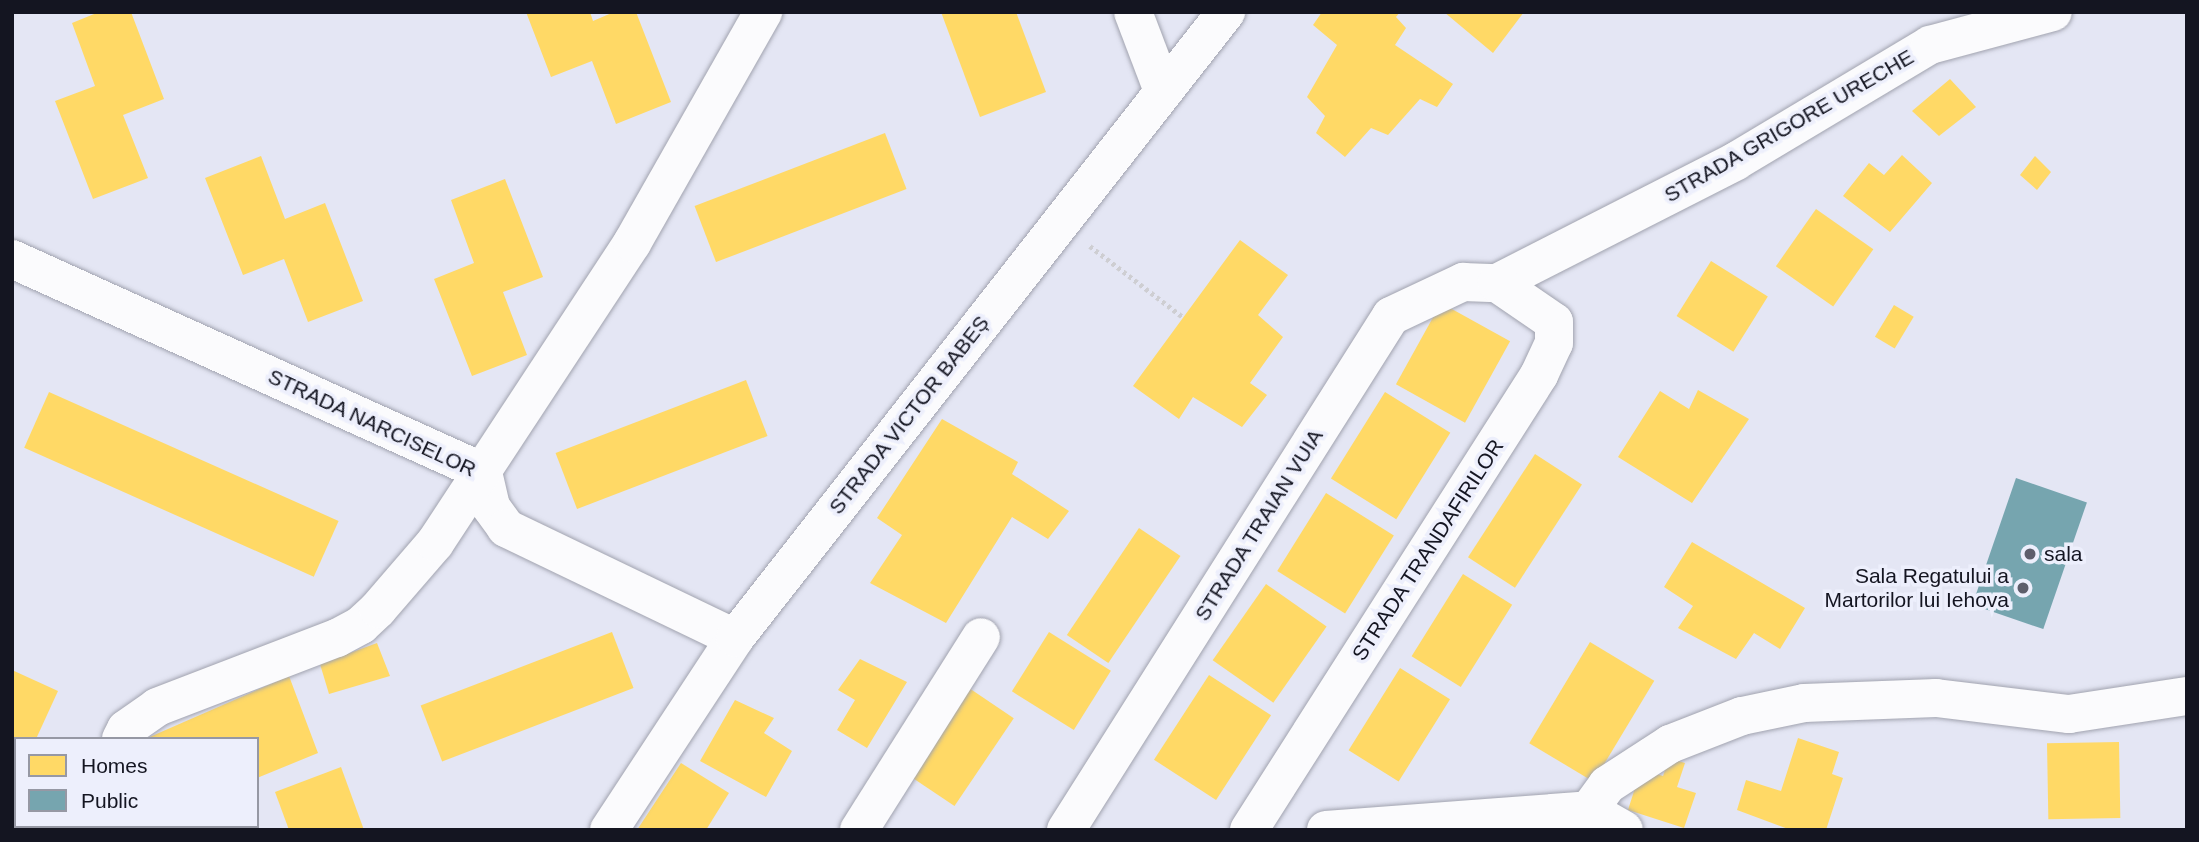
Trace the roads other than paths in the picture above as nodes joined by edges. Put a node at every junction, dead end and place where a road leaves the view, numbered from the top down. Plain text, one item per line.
1 (763, 12) edge
2 (1133, 12) edge
3 (1226, 12) edge
4 (2053, 12) edge
5 (1163, 91) junction
6 (12, 259) edge
7 (1497, 283) junction
8 (483, 472) junction
9 (981, 637) dead end
10 (735, 638) junction
11 (2187, 695) edge
12 (122, 737) edge
13 (1589, 810) junction
14 (1442, 825) edge
15 (609, 830) edge
16 (859, 830) edge
17 (1066, 830) edge
18 (1249, 830) edge
19 (1326, 830) edge
20 (1624, 830) edge

1 - 8 street
2 - 5 street
3 - 5 street, STRADA VICTOR BABEȘ
4 - 7 street, STRADA GRIGORE URECHE
5 - 10 street, STRADA VICTOR BABEȘ
6 - 8 street, STRADA NARCISELOR
7 - 17 street, STRADA TRAIAN VUIA
7 - 18 street, STRADA TRANDAFIRILOR
8 - 10 street, STRADA NARCISELOR
8 - 12 street
9 - 16 street
10 - 15 street, STRADA VICTOR BABEȘ
11 - 13 street
13 - 14 street
13 - 20 street
14 - 19 street

